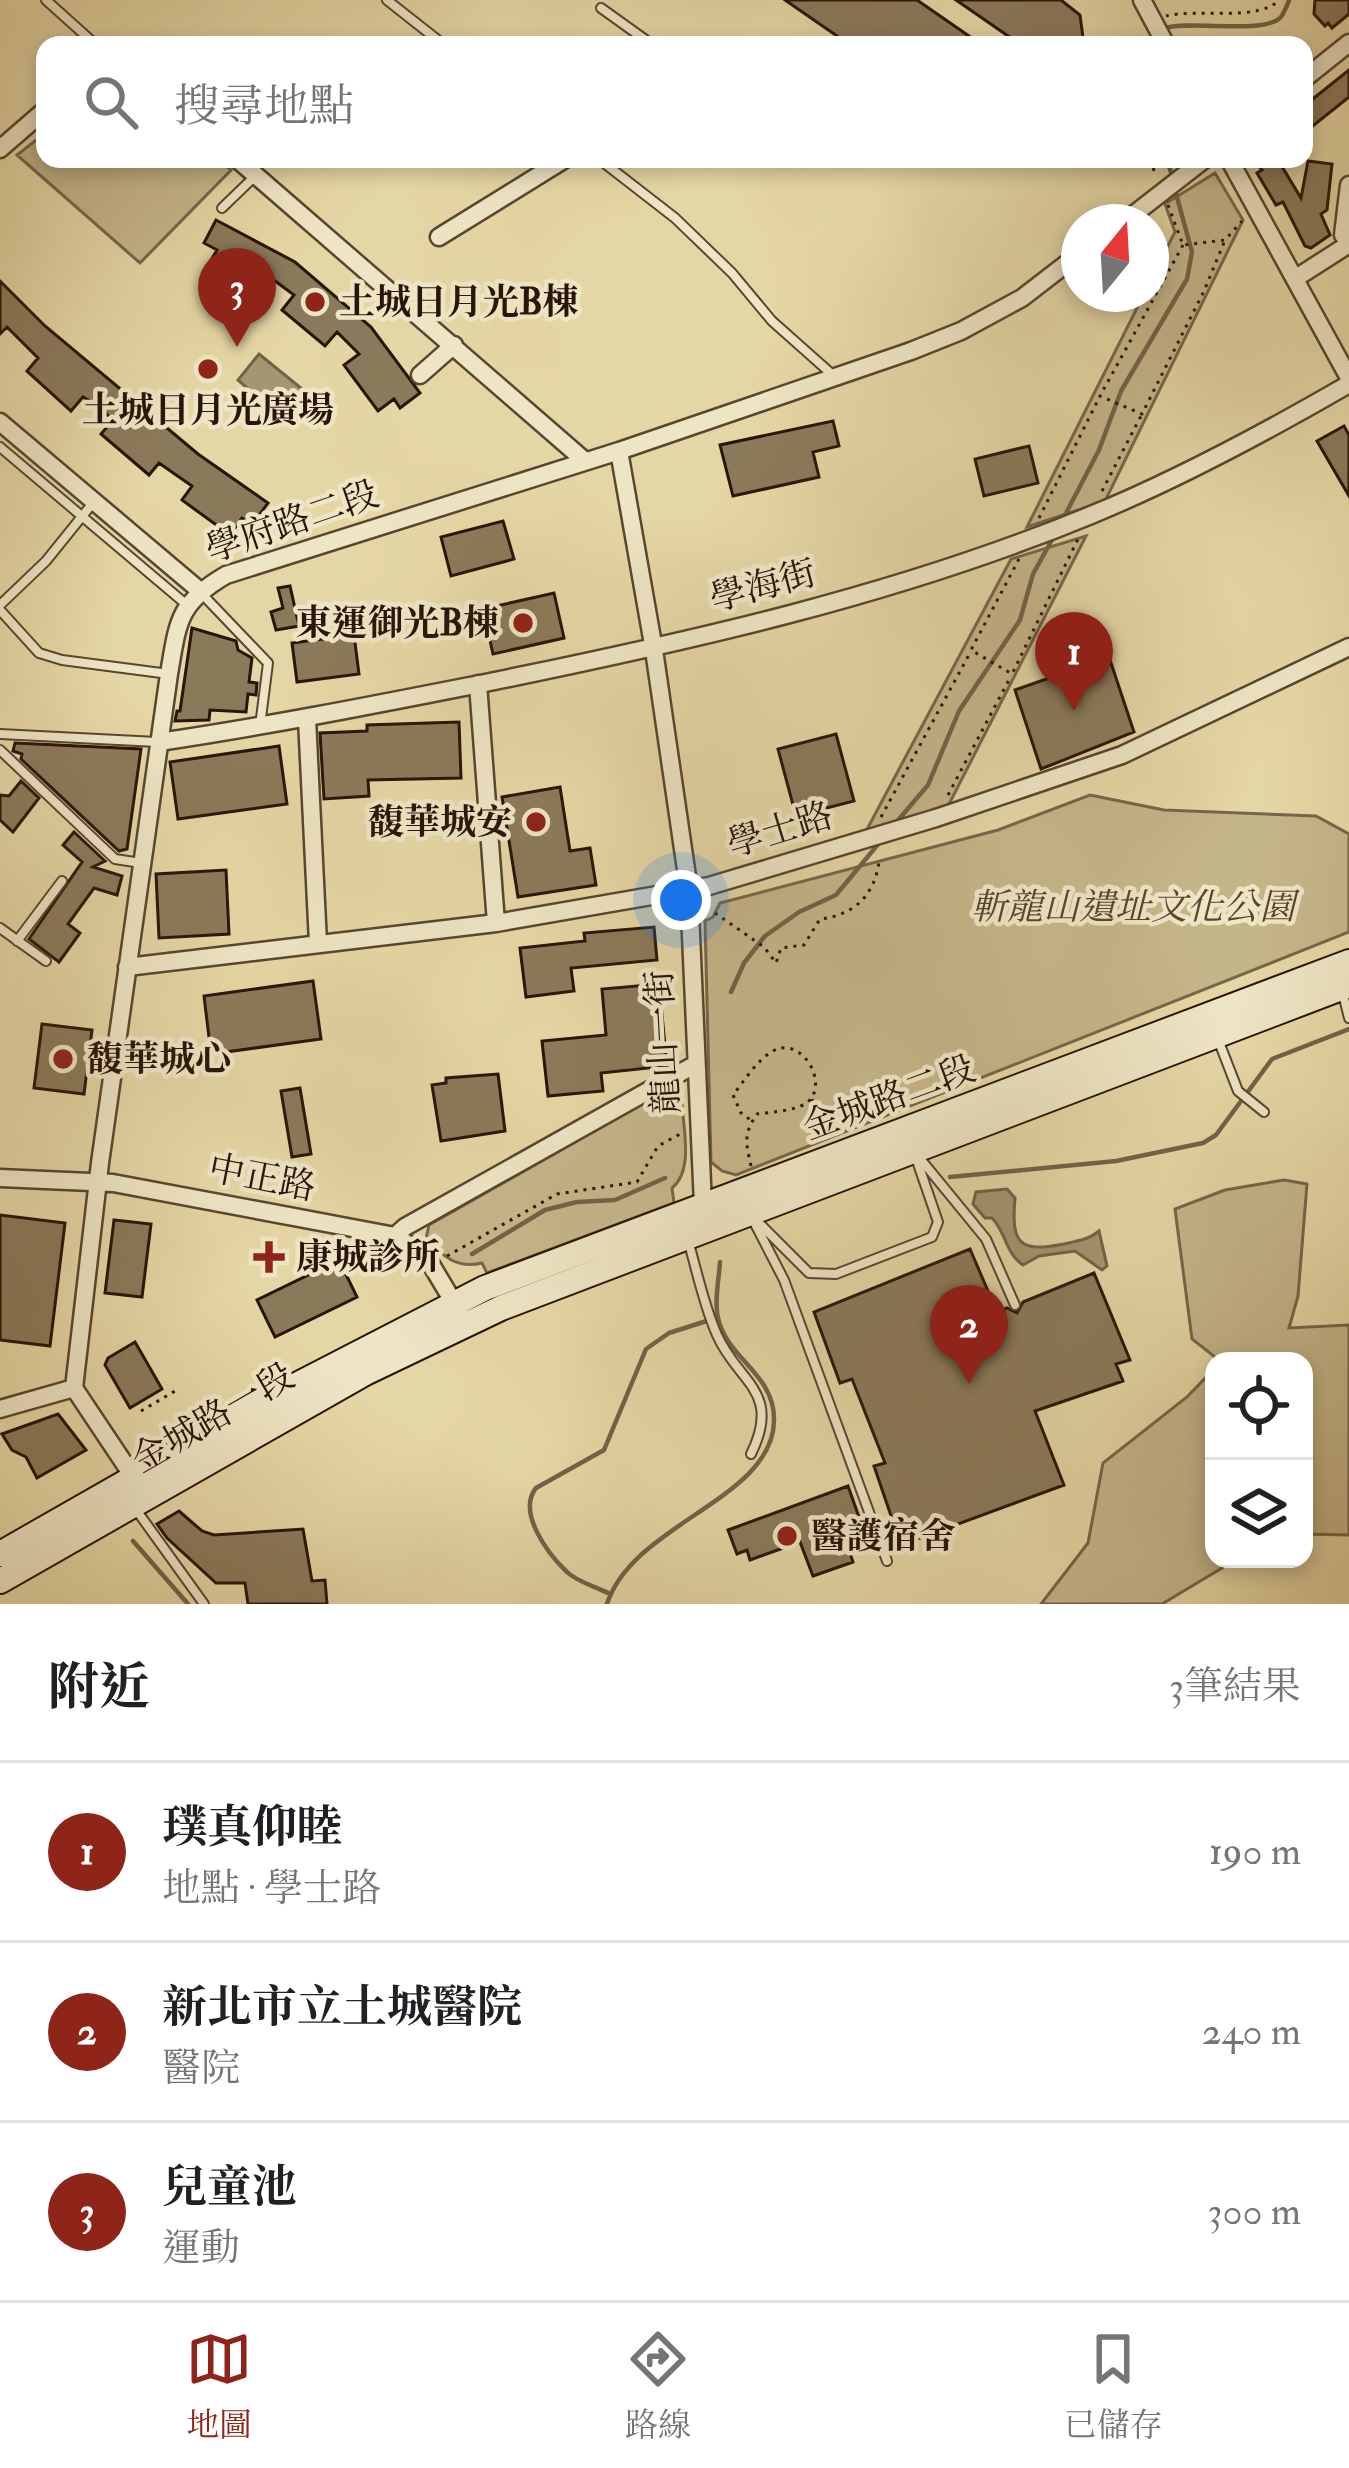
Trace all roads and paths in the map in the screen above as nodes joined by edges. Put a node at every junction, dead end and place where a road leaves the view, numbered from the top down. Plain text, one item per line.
1 (46, 0) edge
2 (387, 0) edge
3 (1142, 0) edge
4 (1279, 0) edge
5 (602, 8) dead end
6 (1166, 16) dead end
7 (86, 36) edge
8 (433, 36) edge
9 (639, 36) edge
10 (1161, 36) edge
11 (1349, 43) edge
12 (1313, 73) edge
13 (36, 118) edge
14 (0, 149) edge
15 (247, 168) edge
16 (550, 168) edge
17 (611, 168) edge
18 (1193, 168) edge
19 (1234, 168) edge
20 (255, 176) junction
21 (1349, 185) edge
22 (1163, 193) junction
23 (1148, 204) edge
24 (222, 208) dead end
25 (1248, 214) dead end
26 (439, 237) dead end
27 (1346, 239) edge
28 (1225, 240) junction
29 (1183, 245) junction
30 (1061, 268) edge
31 (1296, 278) junction
32 (454, 345) junction
33 (420, 375) dead end
34 (836, 378) junction
35 (1349, 381) edge
36 (1100, 396) junction
37 (1142, 414) junction
38 (0, 422) edge
39 (18, 436) junction
40 (1, 451) edge
41 (619, 451) junction
42 (585, 461) junction
43 (94, 500) junction
44 (82, 516) junction
45 (1090, 516) junction
46 (315, 530) dead end
47 (1030, 538) junction
48 (269, 544) dead end
49 (193, 597) junction
50 (0, 608) edge
51 (1349, 647) edge
52 (654, 650) junction
53 (971, 650) junction
54 (169, 674) junction
55 (1012, 674) junction
56 (478, 684) junction
57 (307, 719) junction
58 (260, 727) junction
59 (0, 734) edge
60 (159, 742) junction
61 (0, 750) edge
62 (936, 818) junction
63 (870, 837) junction
64 (879, 862) dead end
65 (142, 863) junction
66 (62, 881) dead end
67 (689, 890) junction
68 (715, 914) dead end
69 (496, 922) junction
70 (0, 928) edge
71 (17, 941) junction
72 (318, 943) junction
73 (46, 961) dead end
74 (127, 967) junction
75 (1343, 976) edge
76 (1349, 1018) edge
77 (1217, 1035) junction
78 (696, 1064) junction
79 (812, 1097) junction
80 (1264, 1112) dead end
81 (752, 1121) junction
82 (683, 1132) dead end
83 (837, 1144) dead end
84 (914, 1150) junction
85 (0, 1178) edge
86 (98, 1182) junction
87 (748, 1193) junction
88 (703, 1205) junction
89 (687, 1236) junction
90 (395, 1237) junction
91 (443, 1258) dead end
92 (454, 1302) junction
93 (1015, 1305) dead end
94 (466, 1325) junction
95 (74, 1388) junction
96 (175, 1391) dead end
97 (0, 1409) edge
98 (141, 1411) dead end
99 (751, 1454) dead end
100 (138, 1493) junction
101 (0, 1554) edge
102 (887, 1561) dead end
103 (0, 1581) edge
104 (204, 1604) edge

1 - 7 lane
2 - 8 lane
3 - 10 street
4 - 6 path
5 - 9 lane
11 - 12 street
13 - 14 street
15 - 20 street
16 - 26 street
17 - 34 lane
18 - 22 street
19 - 31 street
20 - 24 lane
20 - 32 street
21 - 27 street
22 - 23 street
22 - 29 path
25 - 28 path
27 - 31 street
28 - 29 path
28 - 37 path
29 - 36 path
30 - 34 street, 學府路二段
31 - 35 street
32 - 33 street
32 - 42 street
34 - 41 street, 學府路二段
35 - 45 street, 學海街
36 - 37 path
36 - 47 path
37 - 45 path
38 - 39 street
39 - 40 lane
39 - 43 street
40 - 44 lane
41 - 42 street, 學府路二段
41 - 52 street, 龍山一街
42 - 49 street, 學府路二段
43 - 44 lane
43 - 49 street
44 - 49 lane
44 - 50 lane
45 - 47 street, 學海街
45 - 55 path
46 - 48 path
47 - 52 street, 學海街
47 - 53 path
49 - 54 street, 學府路二段
49 - 58 lane
50 - 54 lane
51 - 62 street, 學士路
52 - 56 street, 學海街
52 - 67 street, 龍山一街
53 - 55 path
53 - 63 path
54 - 60 street, 學府路二段
55 - 62 path
56 - 57 street, 學海街
56 - 69 street
57 - 58 street, 學海街
57 - 72 street
58 - 60 street, 學海街
59 - 60 lane
60 - 65 street, 學府路二段
61 - 65 lane
62 - 63 street, 學士路
63 - 67 street, 學士路
64 - 68 path
65 - 74 street, 學府路二段
66 - 71 lane
67 - 69 street, 學士路
67 - 78 street, 龍山一街
69 - 72 street, 學士路
70 - 71 lane
71 - 73 lane
72 - 74 street, 學士路
74 - 86 street, 學府路二段
75 - 76 lane
75 - 77 main road, 金城路二段
75 - 87 main road, 金城路二段
77 - 80 lane
77 - 84 main road, 金城路二段
78 - 88 street, 龍山一街
78 - 90 street
79 - 81 path
79 - 81 path
79 - 83 path
81 - 87 path
82 - 91 path
84 - 87 main road, 金城路二段
84 - 87 lane
84 - 93 lane
85 - 86 street, 中正路
86 - 90 street, 中正路
86 - 95 street, 學府路二段
87 - 88 main road, 金城路二段
87 - 89 main road, 金城路二段
87 - 102 lane
88 - 92 main road, 金城路二段
89 - 94 main road, 金城路二段
89 - 99 lane
90 - 92 street
92 - 94 street
92 - 100 main road, 金城路一段
94 - 100 main road, 金城路一段
95 - 97 street
95 - 100 street
96 - 98 path
100 - 101 main road, 金城路一段
100 - 103 main road, 金城路一段
100 - 104 lane

